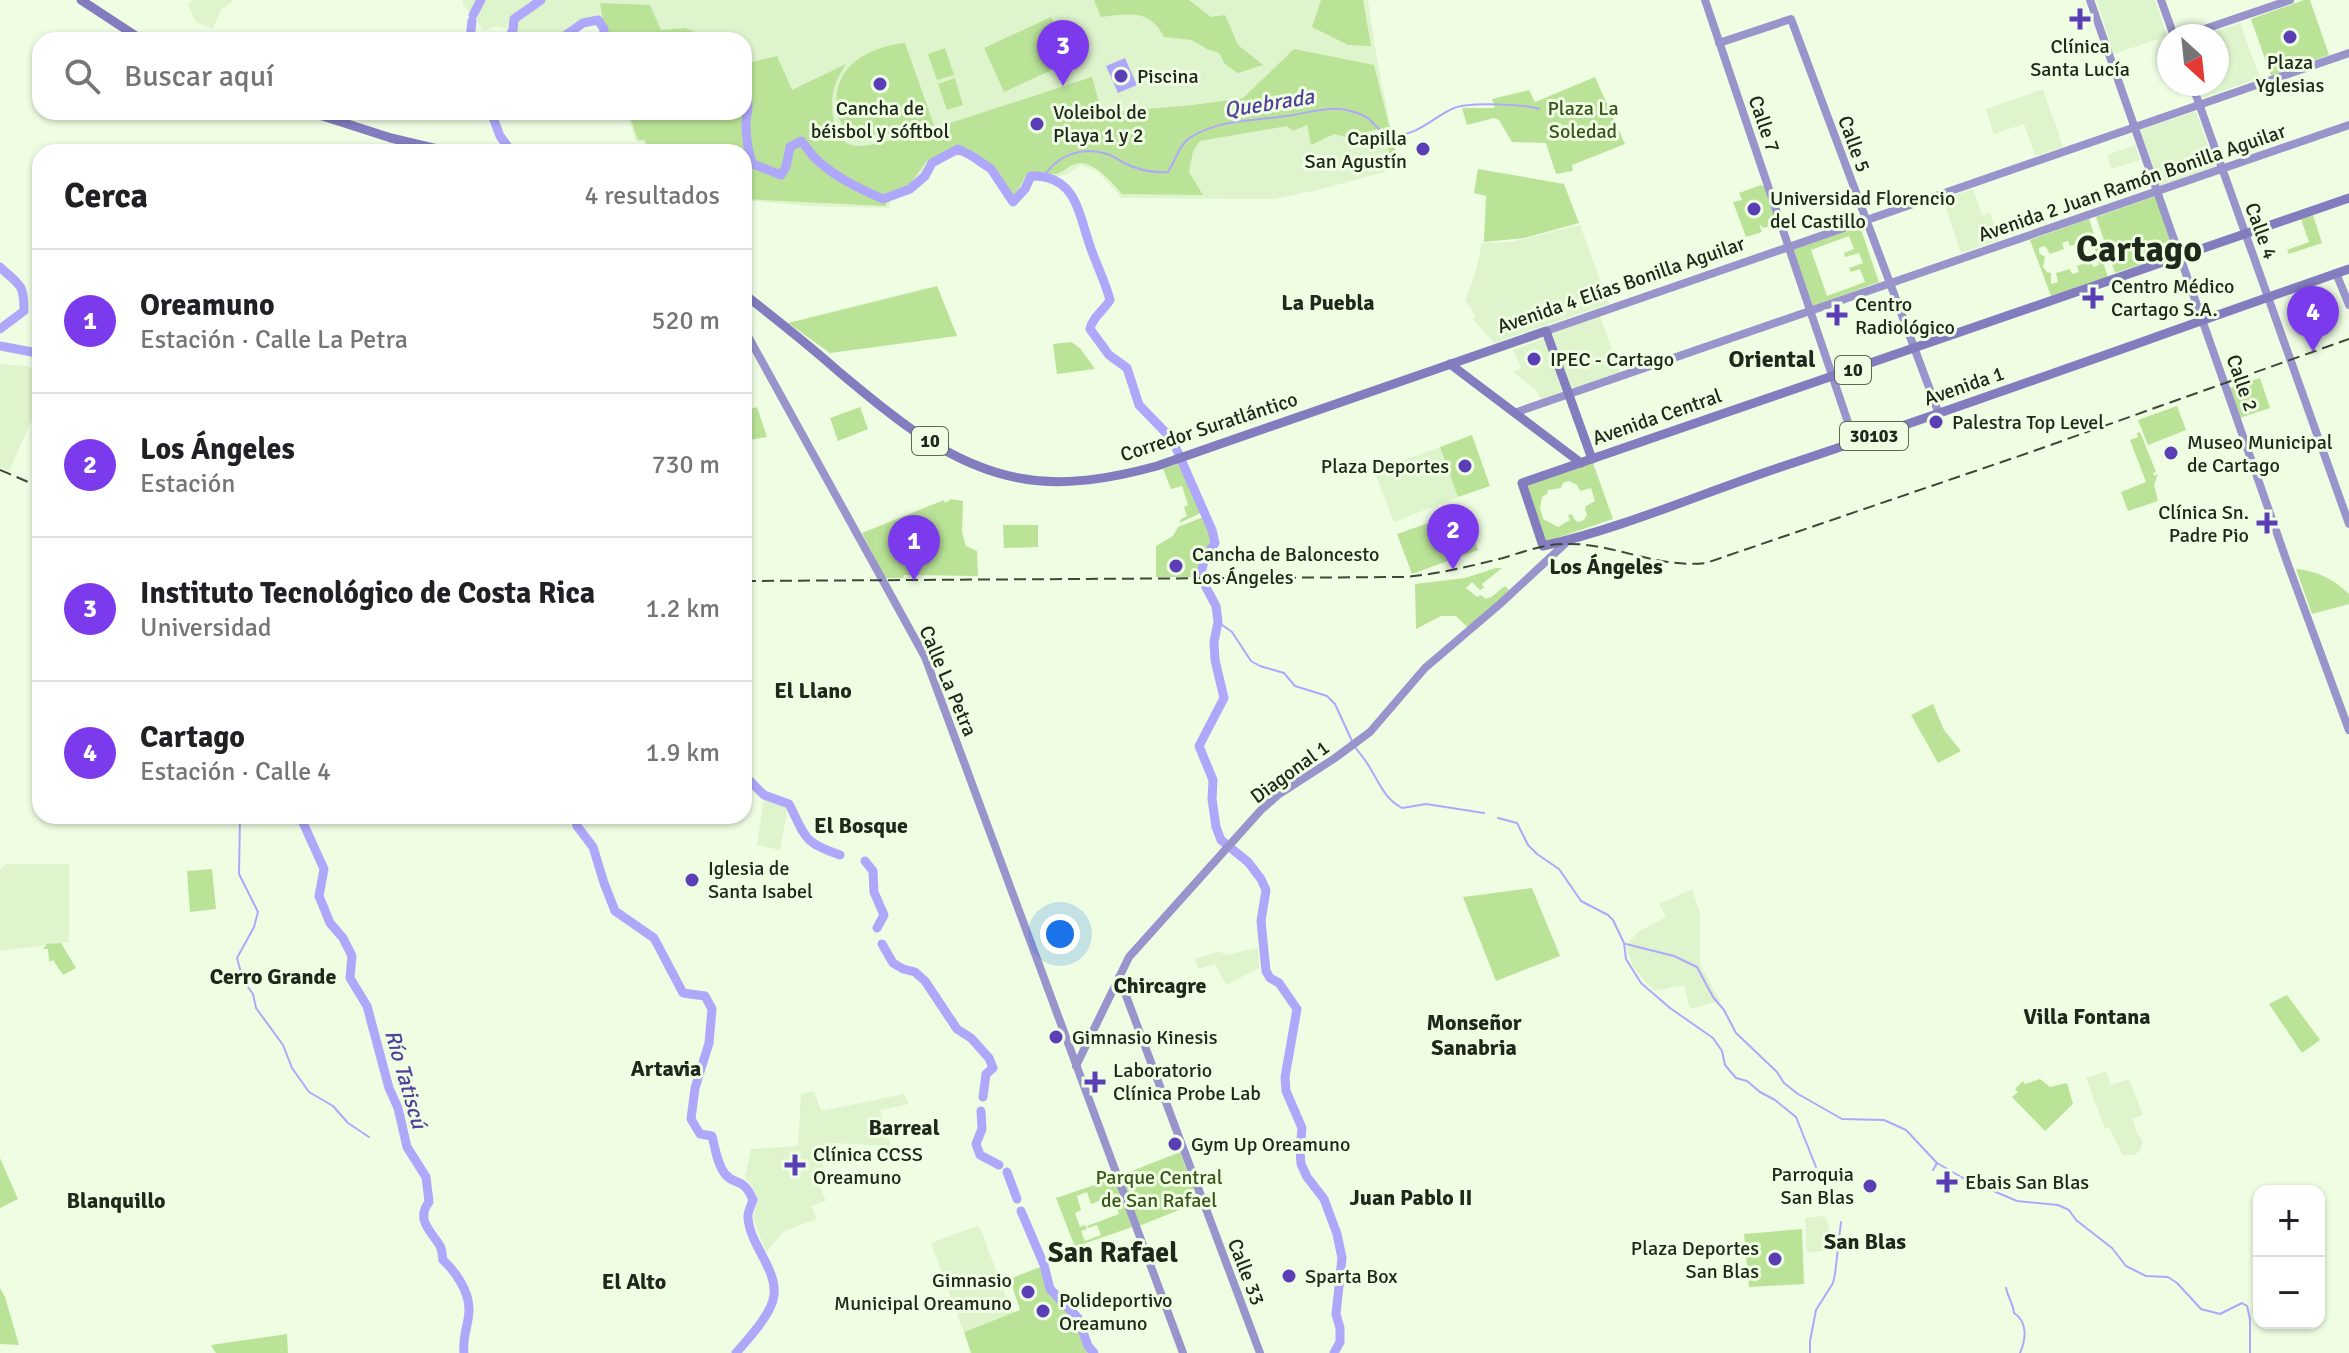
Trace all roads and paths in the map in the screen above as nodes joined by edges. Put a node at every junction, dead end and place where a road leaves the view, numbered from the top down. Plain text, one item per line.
1 (81, 0) edge
2 (1705, 0) edge
3 (2090, 0) edge
4 (2161, 0) edge
5 (2290, 0) edge
6 (2170, 24) edge
7 (2219, 24) edge
8 (130, 32) edge
9 (1719, 43) junction
10 (2349, 53) edge
11 (2196, 96) edge
12 (2199, 104) junction
13 (335, 120) edge
14 (2349, 125) edge
15 (2134, 127) junction
16 (416, 144) edge
17 (2222, 169) junction
18 (2157, 190) junction
19 (2349, 198) edge
20 (1866, 221) junction
21 (2245, 234) junction
22 (1788, 247) junction
23 (2180, 257) junction
24 (2349, 269) edge
25 (2336, 273) junction
26 (1889, 284) junction
27 (2268, 298) junction
28 (752, 301) edge
29 (2349, 305) edge
30 (1810, 311) junction
31 (2204, 321) junction
32 (1546, 331) junction
33 (752, 343) edge
34 (1914, 349) junction
35 (1454, 367) junction
36 (1832, 377) junction
37 (1569, 394) junction
38 (1517, 412) junction
39 (1939, 414) junction
40 (1855, 443) junction
41 (1586, 461) junction
42 (2349, 524) edge
43 (1569, 540) junction
44 (1543, 546) junction
45 (1545, 560) junction
46 (2348, 727) edge
47 (1119, 977) junction
48 (1076, 1066) junction
49 (1183, 1353) edge
50 (1260, 1353) edge

1 - 8 main road
2 - 9 street, Calle 7
3 - 15 street, Calle 2
4 - 6 street
5 - 7 street
9 - 20 street, Calle 5
9 - 22 street, Calle 7
10 - 12 street, Avenida 4 Elías Bonilla Aguilar
11 - 12 street, Calle 4
12 - 15 street, Avenida 4 Elías Bonilla Aguilar
12 - 17 street, Calle 4
13 - 16 main road
14 - 17 street, Avenida 2 Juan Ramón Bonilla Aguilar
15 - 18 street, Calle 2
15 - 20 street, Avenida 4 Elías Bonilla Aguilar
17 - 18 street, Avenida 2 Juan Ramón Bonilla Aguilar
17 - 21 street, Calle 4
18 - 23 street, Calle 2
18 - 26 street, Avenida 2 Juan Ramón Bonilla Aguilar
19 - 21 main road, Avenida Central / 10
20 - 22 street, Avenida 4 Elías Bonilla Aguilar
20 - 26 street, Calle 5
21 - 23 main road, Avenida Central / 10
21 - 27 street, Calle 4
22 - 30 street, Calle 7
22 - 32 street, Avenida 4 Elías Bonilla Aguilar
23 - 31 street, Calle 2
23 - 34 main road, Avenida Central / 10
24 - 25 main road, Avenida 1 / 30103
25 - 27 main road, Avenida 1 / 30103
25 - 29 street
26 - 30 street, Avenida 2 Juan Ramón Bonilla Aguilar
26 - 34 street, Calle 5
27 - 31 main road, Avenida 1 / 30103
27 - 42 street, Calle 4
28 - 35 main road, Corredor Suratlántico / 10
30 - 36 street, Calle 7
30 - 37 street, Avenida 2 Juan Ramón Bonilla Aguilar
31 - 39 main road, Avenida 1 / 30103
31 - 46 street, Calle 2
32 - 35 main road, Avenida 4 Elías Bonilla Aguilar / 10
32 - 37 main road
33 - 48 street, Calle La Petra
34 - 36 main road, Avenida Central / 10
34 - 39 street, Calle 5
35 - 38 main road
36 - 40 street, Calle 7
36 - 41 main road, Avenida Central / 10
37 - 38 street, Avenida 2 Juan Ramón Bonilla Aguilar
37 - 41 main road
38 - 41 main road
39 - 40 main road, Avenida 1 / 30103
40 - 43 main road, Avenida 1 / 30103
41 - 44 main road, Avenida Central
43 - 44 main road, Avenida 1 / 30103
43 - 45 street, Diagonal 1
44 - 45 street
45 - 47 street, Diagonal 1
47 - 48 street, Diagonal 1
47 - 50 street, Calle 33
48 - 49 street, Calle La Petra

